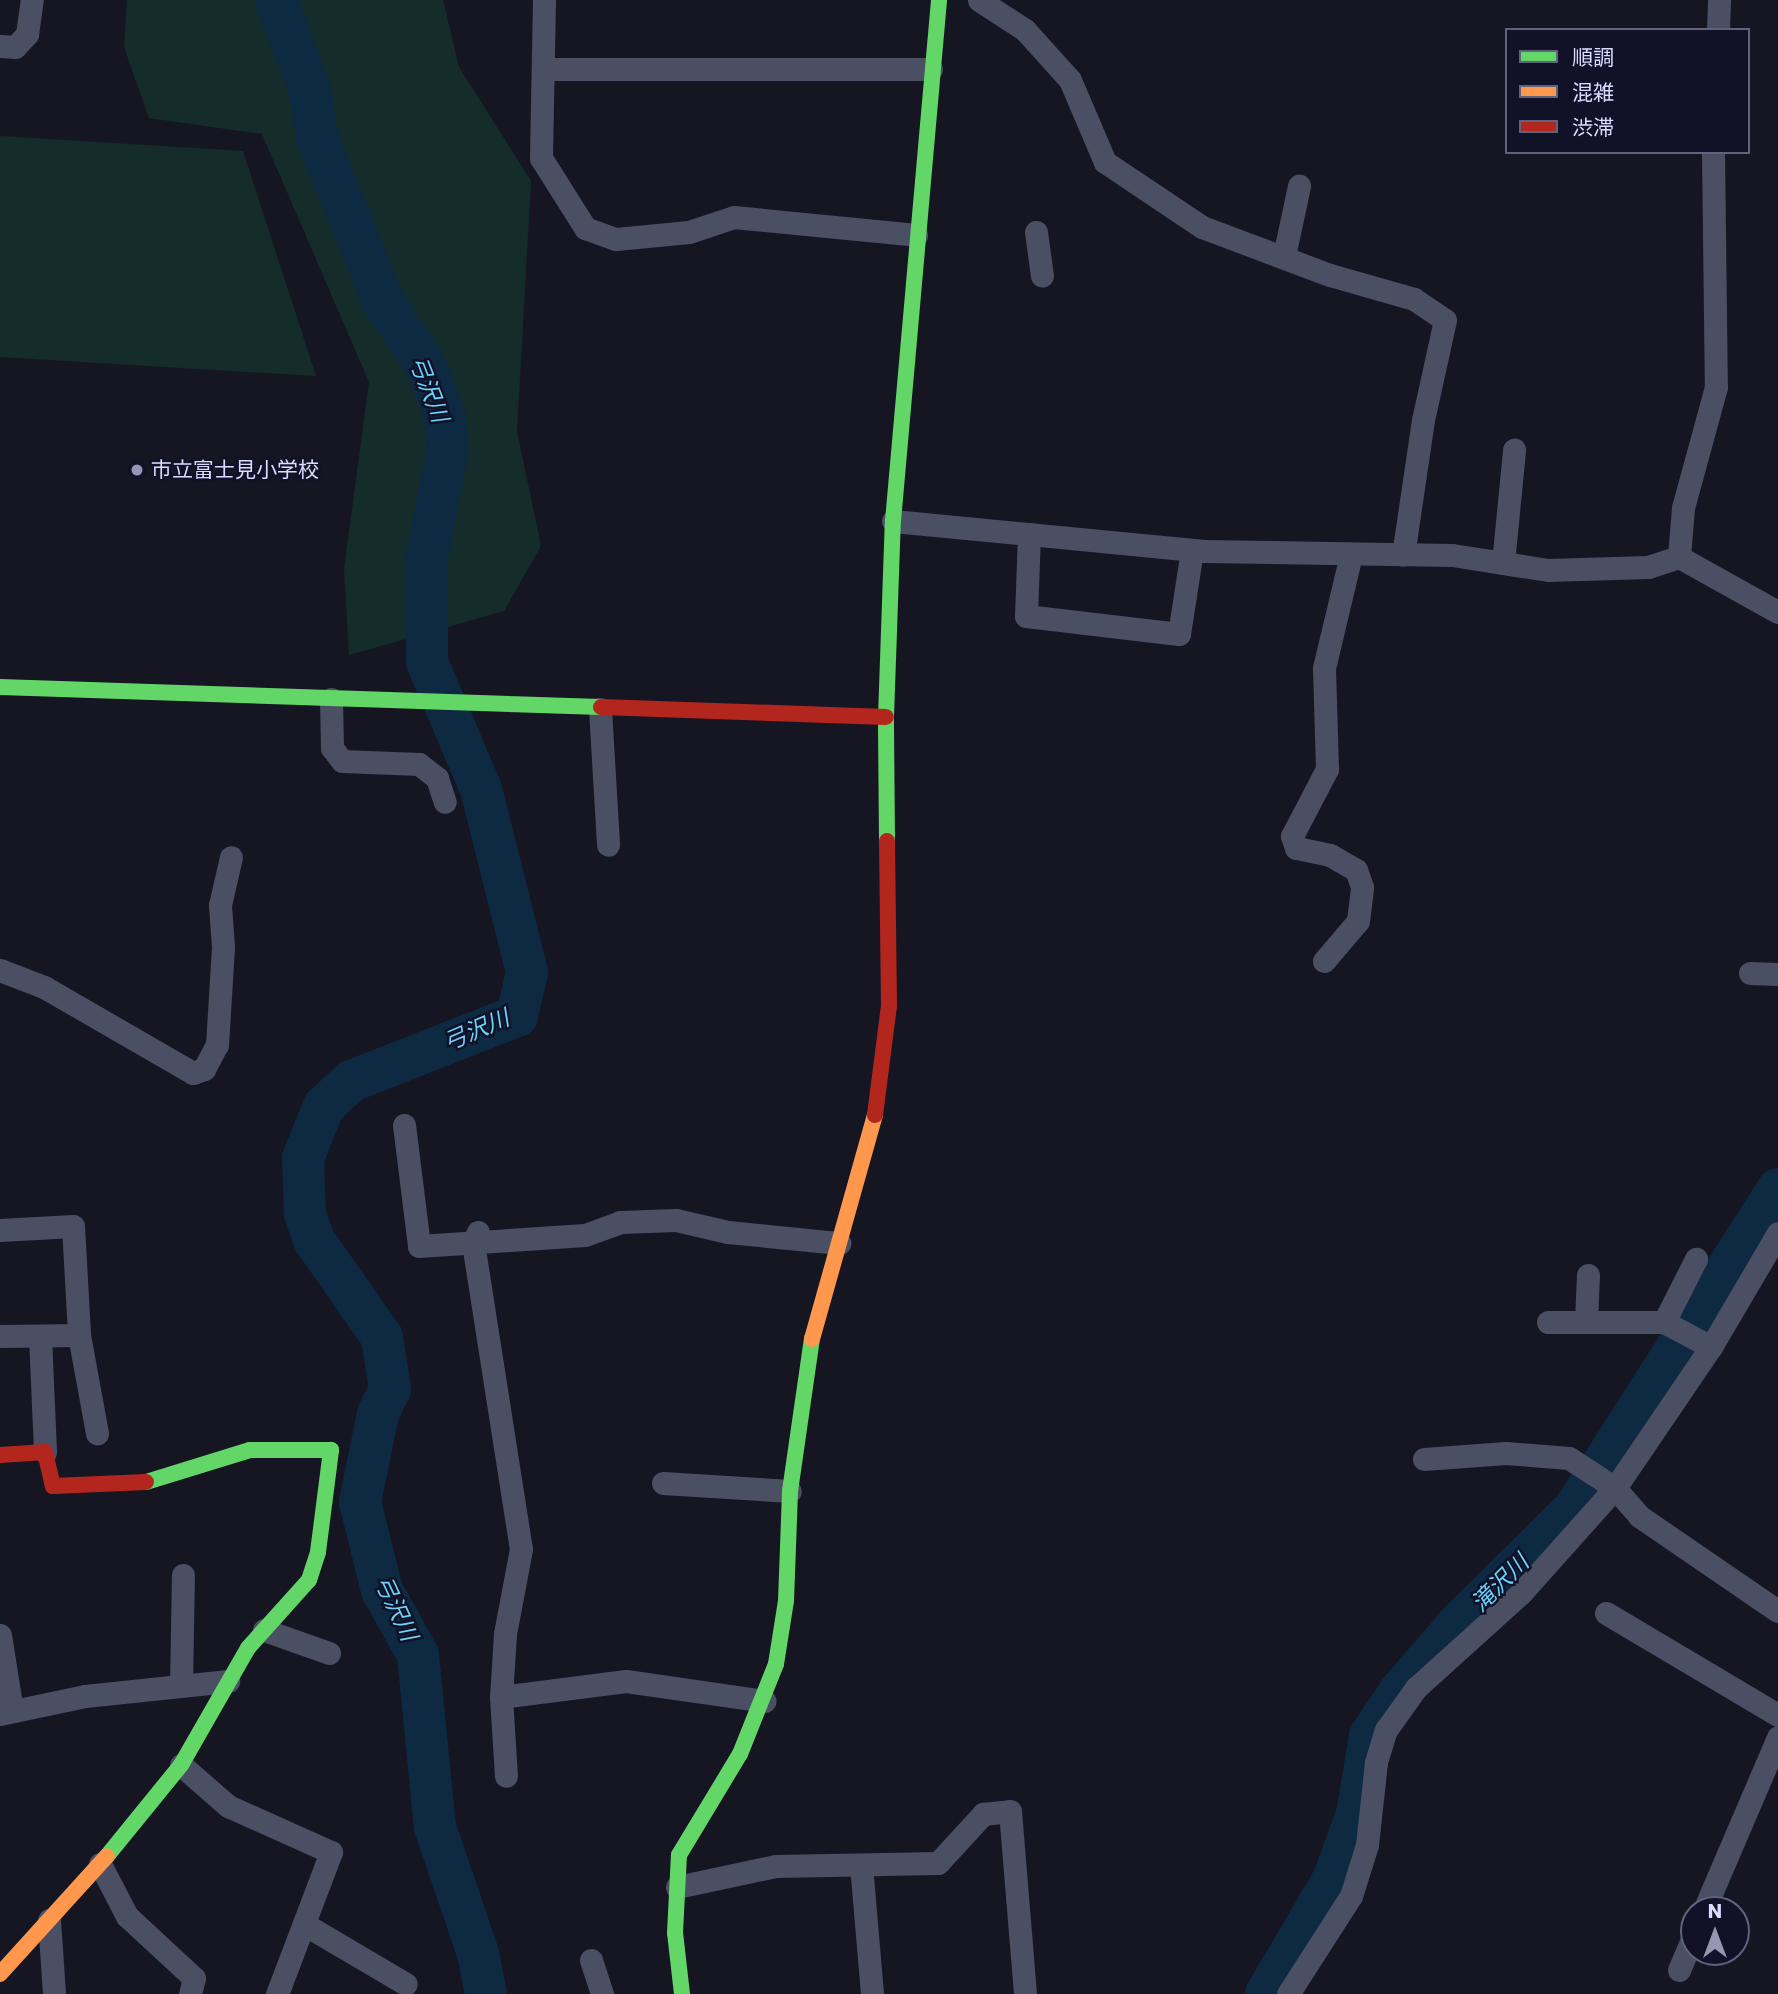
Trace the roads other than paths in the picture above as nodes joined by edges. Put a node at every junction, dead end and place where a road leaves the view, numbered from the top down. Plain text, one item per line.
1 (32, 0) edge
2 (544, 0) edge
3 (939, 0) edge
4 (979, 0) edge
5 (1719, 0) edge
6 (1718, 28) edge
7 (0, 46) edge
8 (546, 69) junction
9 (931, 69) junction
10 (1713, 154) edge
11 (1299, 186) dead end
12 (1036, 232) dead end
13 (916, 235) junction
14 (1284, 256) junction
15 (1041, 276) dead end
16 (1514, 450) dead end
17 (893, 521) junction
18 (1029, 534) junction
19 (1192, 550) junction
20 (1351, 555) junction
21 (1403, 555) junction
22 (1679, 557) junction
23 (1503, 563) junction
24 (1778, 612) edge
25 (0, 687) edge
26 (331, 699) junction
27 (600, 709) junction
28 (886, 717) junction
29 (445, 803) dead end
30 (608, 845) dead end
31 (231, 858) dead end
32 (1324, 961) dead end
33 (0, 970) edge
34 (1750, 972) dead end
35 (1778, 974) edge
36 (404, 1125) dead end
37 (0, 1230) edge
38 (1778, 1233) edge
39 (476, 1237) junction
40 (839, 1244) junction
41 (1696, 1259) dead end
42 (1588, 1275) dead end
43 (1548, 1322) dead end
44 (1586, 1322) junction
45 (1664, 1322) junction
46 (79, 1335) junction
47 (0, 1336) edge
48 (40, 1336) junction
49 (1711, 1347) junction
50 (97, 1433) dead end
51 (45, 1452) junction
52 (0, 1455) edge
53 (1424, 1460) dead end
54 (663, 1483) dead end
55 (1615, 1488) junction
56 (790, 1491) junction
57 (183, 1575) dead end
58 (1778, 1611) edge
59 (1606, 1613) dead end
60 (264, 1629) junction
61 (0, 1635) edge
62 (329, 1653) dead end
63 (228, 1681) junction
64 (181, 1686) junction
65 (501, 1697) junction
66 (765, 1701) junction
67 (6, 1712) edge
68 (1778, 1715) edge
69 (1778, 1737) edge
70 (181, 1765) junction
71 (506, 1776) dead end
72 (100, 1864) junction
73 (861, 1865) junction
74 (677, 1887) junction
75 (1710, 1896) edge
76 (49, 1920) junction
77 (304, 1924) junction
78 (591, 1960) dead end
79 (1681, 1966) edge
80 (1679, 1970) dead end
81 (0, 1974) edge
82 (405, 1984) dead end
83 (54, 1994) edge
84 (190, 1994) edge
85 (277, 1994) edge
86 (602, 1994) edge
87 (682, 1994) edge
88 (873, 1994) edge
89 (1025, 1994) edge
90 (1288, 1994) edge

1 - 7 street
2 - 8 street
3 - 9 street
4 - 14 street
5 - 6 street
8 - 9 street
8 - 13 street
9 - 13 street
10 - 22 street
11 - 14 street
12 - 15 street
13 - 17 street
14 - 21 street
16 - 23 street
17 - 18 street
17 - 28 street
18 - 19 street
18 - 19 street
19 - 20 street
20 - 21 street
20 - 32 street
21 - 23 street
22 - 23 street
22 - 24 street
25 - 26 street
26 - 27 street
26 - 29 street
27 - 28 street
27 - 30 street
28 - 40 street
31 - 33 street
34 - 35 street
36 - 39 street
37 - 46 street
38 - 49 street
39 - 40 street
39 - 65 street
40 - 56 street
41 - 45 street
42 - 44 street
43 - 44 street
44 - 45 street
45 - 49 street
46 - 48 street
46 - 50 street
47 - 48 street
48 - 51 street
49 - 55 street
51 - 52 street
51 - 60 street
53 - 55 street
54 - 56 street
55 - 58 street
55 - 90 street
56 - 66 street
57 - 64 street
59 - 68 street
60 - 62 street
60 - 63 street
61 - 67 street
63 - 64 street
63 - 70 street
64 - 67 street
65 - 66 street
65 - 71 street
66 - 74 street
69 - 75 street
70 - 72 street
70 - 77 street
72 - 76 street
72 - 84 street
73 - 74 street
73 - 88 street
73 - 89 street
74 - 87 street
76 - 81 street
76 - 83 street
77 - 82 street
77 - 85 street
78 - 86 street
79 - 80 street

